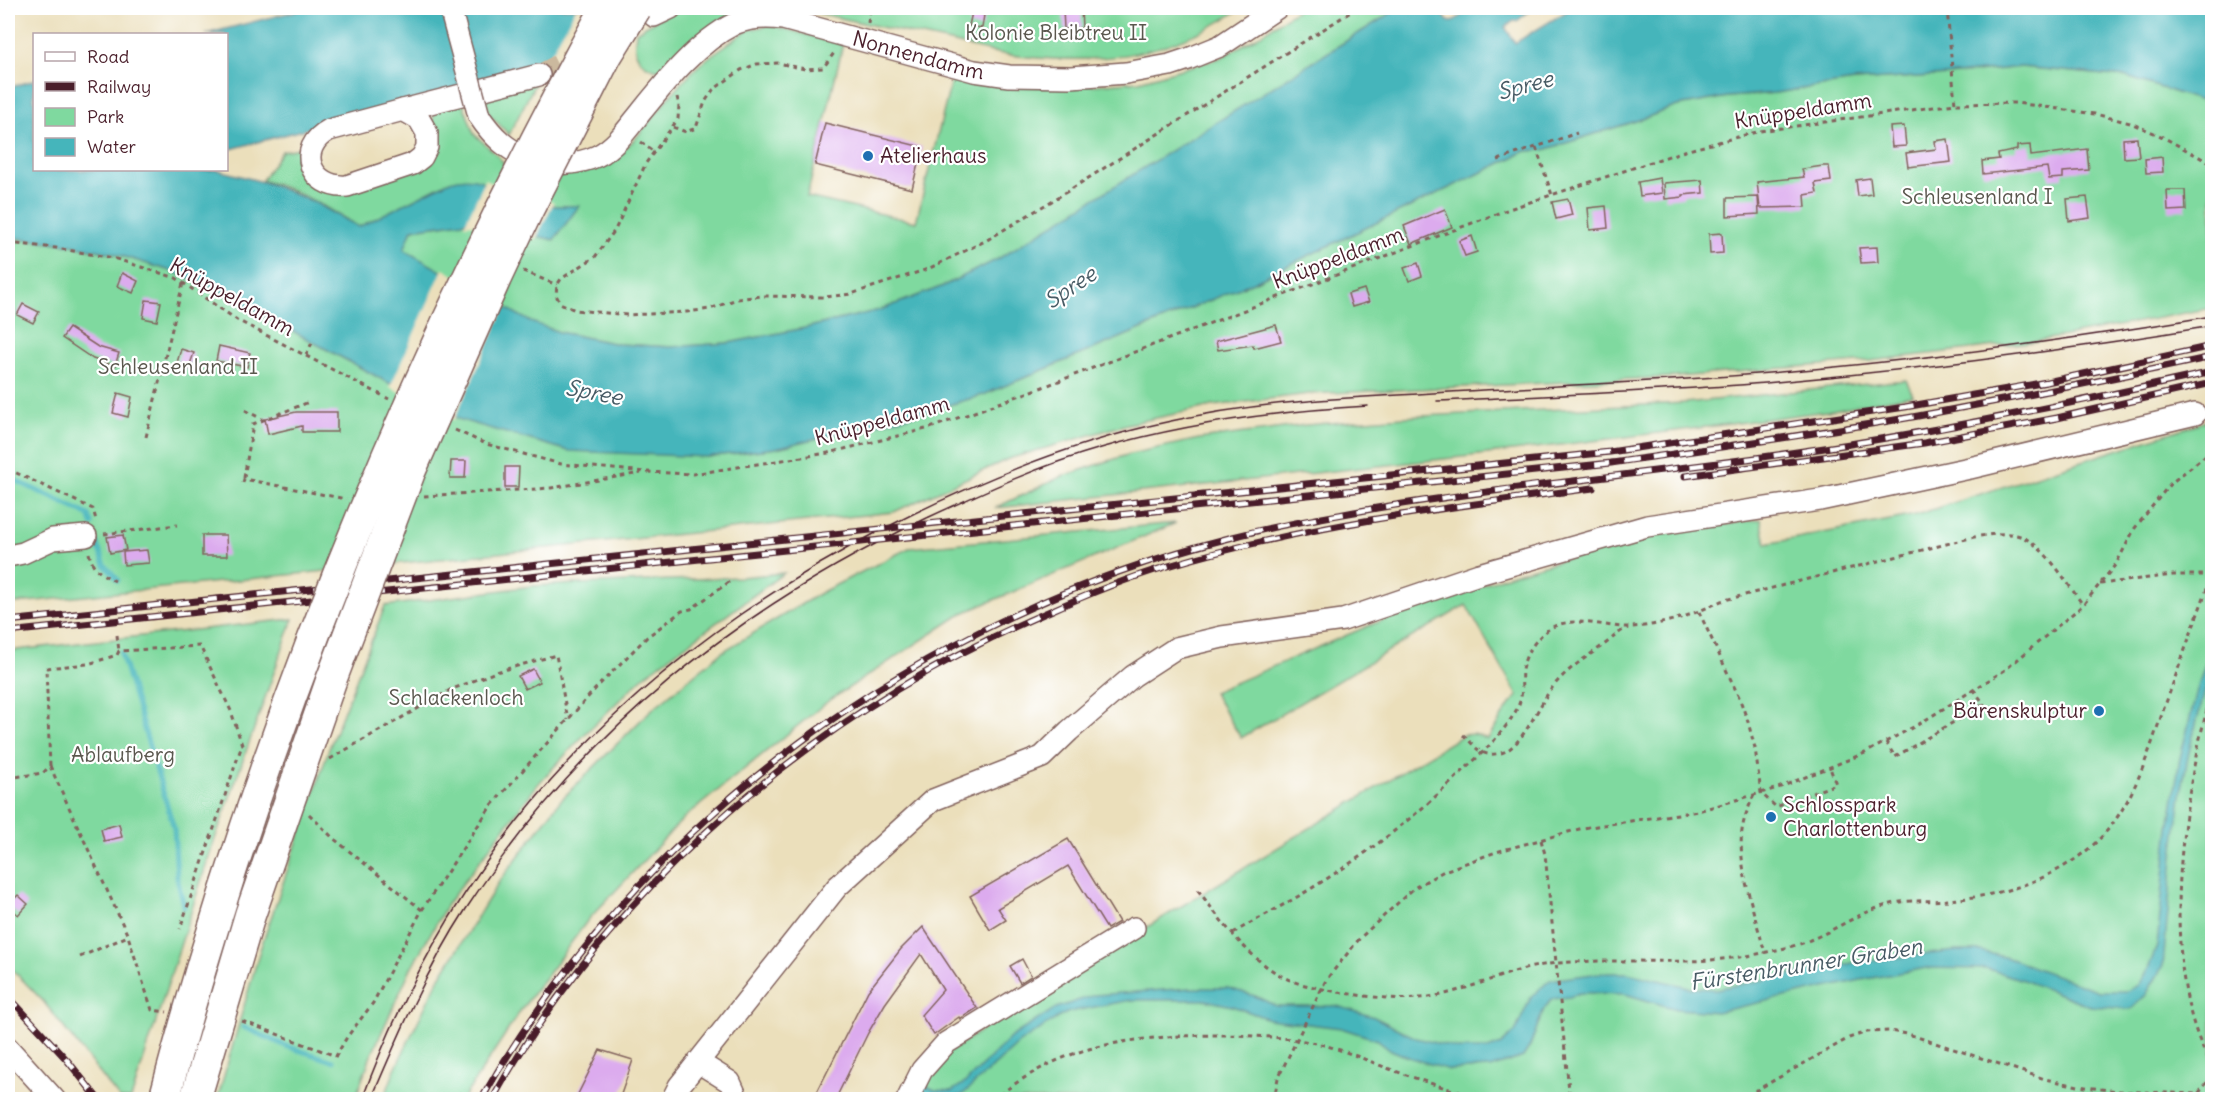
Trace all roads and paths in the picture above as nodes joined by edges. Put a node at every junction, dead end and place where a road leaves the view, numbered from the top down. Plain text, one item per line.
1 (450, 8) edge
2 (606, 8) edge
3 (1278, 8) edge
4 (1357, 8) edge
5 (1947, 8) edge
6 (654, 10) edge
7 (841, 35) junction
8 (539, 75) tunnel mouth
9 (667, 82) junction
10 (1955, 105) junction
11 (403, 110) junction
12 (673, 127) junction
13 (1577, 133) dead end
14 (1536, 147) junction
15 (1498, 160) dead end
16 (2212, 164) edge
17 (1552, 195) junction
18 (8, 243) edge
19 (183, 282) junction
20 (312, 343) dead end
21 (306, 355) junction
22 (364, 386) dead end
23 (309, 402) dead end
24 (245, 410) dead end
25 (2194, 414) dead end
26 (262, 419) junction
27 (146, 437) dead end
28 (475, 439) dead end
29 (2212, 450) edge
30 (8, 469) edge
31 (646, 472) junction
32 (417, 496) dead end
33 (346, 499) dead end
34 (177, 525) dead end
35 (92, 535) junction
36 (8, 556) edge
37 (2212, 575) edge
38 (115, 581) dead end
39 (729, 582) dead end
40 (2100, 584) junction
41 (2083, 605) junction
42 (1699, 612) junction
43 (1629, 627) junction
44 (117, 635) dead end
45 (119, 651) junction
46 (1974, 690) junction
47 (2212, 692) edge
48 (568, 720) junction
49 (1462, 735) dead end
50 (1886, 742) junction
51 (242, 745) junction
52 (1482, 753) junction
53 (250, 754) dead end
54 (321, 764) dead end
55 (50, 766) junction
56 (1830, 768) junction
57 (8, 778) edge
58 (1761, 793) junction
59 (1754, 795) junction
60 (308, 813) dead end
61 (1541, 840) junction
62 (1198, 890) dead end
63 (422, 910) junction
64 (1134, 928) dead end
65 (180, 929) dead end
66 (1233, 933) junction
67 (128, 936) junction
68 (1765, 953) junction
69 (80, 957) dead end
70 (1557, 963) junction
71 (1322, 988) junction
72 (176, 1013) dead end
73 (234, 1020) dead end
74 (1296, 1039) junction
75 (8, 1048) edge
76 (698, 1062) junction
77 (2212, 1066) edge
78 (2212, 1077) edge
79 (2198, 1094) junction
80 (55, 1100) edge
81 (164, 1100) edge
82 (195, 1100) edge
83 (672, 1100) edge
84 (738, 1100) edge
85 (907, 1100) edge
86 (993, 1100) edge
87 (1274, 1100) edge
88 (1488, 1100) edge
89 (1570, 1100) edge
90 (1739, 1100) edge
91 (2196, 1100) edge

1 - 9 street, Nonnendamm, bridge
2 - 81 highway, bridge
3 - 7 street, Nonnendamm
4 - 12 path
5 - 10 path
6 - 82 highway, bridge
7 - 9 street, Nonnendamm
7 - 12 path
8 - 11 street
9 - 12 path
10 - 16 path, Knüppeldamm
10 - 17 path, Knüppeldamm
11 - 11 street
13 - 14 path
14 - 15 path
14 - 17 path
17 - 31 path, Knüppeldamm
18 - 19 path, Knüppeldamm
19 - 21 path, Knüppeldamm
19 - 27 path
20 - 21 path
21 - 22 path, Knüppeldamm
23 - 26 path
24 - 26 path
25 - 76 street
26 - 33 path
28 - 31 path, Knüppeldamm
29 - 40 path
30 - 35 path
31 - 32 path
34 - 35 path
35 - 36 street
35 - 38 path
37 - 40 path
37 - 68 path
39 - 48 path
40 - 41 path
41 - 42 path
41 - 46 path
42 - 43 path
42 - 58 path
43 - 52 path
43 - 52 path
44 - 45 path
45 - 51 path
45 - 55 path
46 - 50 path
46 - 50 path
47 - 77 path
48 - 54 path
48 - 63 path
49 - 52 path
50 - 56 path
51 - 53 path
51 - 65 path
52 - 66 path
55 - 57 path
55 - 67 path
56 - 58 path
56 - 58 path
58 - 59 path
59 - 61 path
59 - 68 path
60 - 63 path
61 - 70 path
61 - 71 path
62 - 66 path
63 - 73 path
64 - 85 street
66 - 71 path
67 - 69 path
67 - 72 path
68 - 70 path
70 - 71 path
70 - 89 path
71 - 74 path
74 - 86 path
74 - 87 path
74 - 88 path
75 - 80 street
76 - 83 street
76 - 84 street
78 - 79 path
79 - 90 path
79 - 91 path

